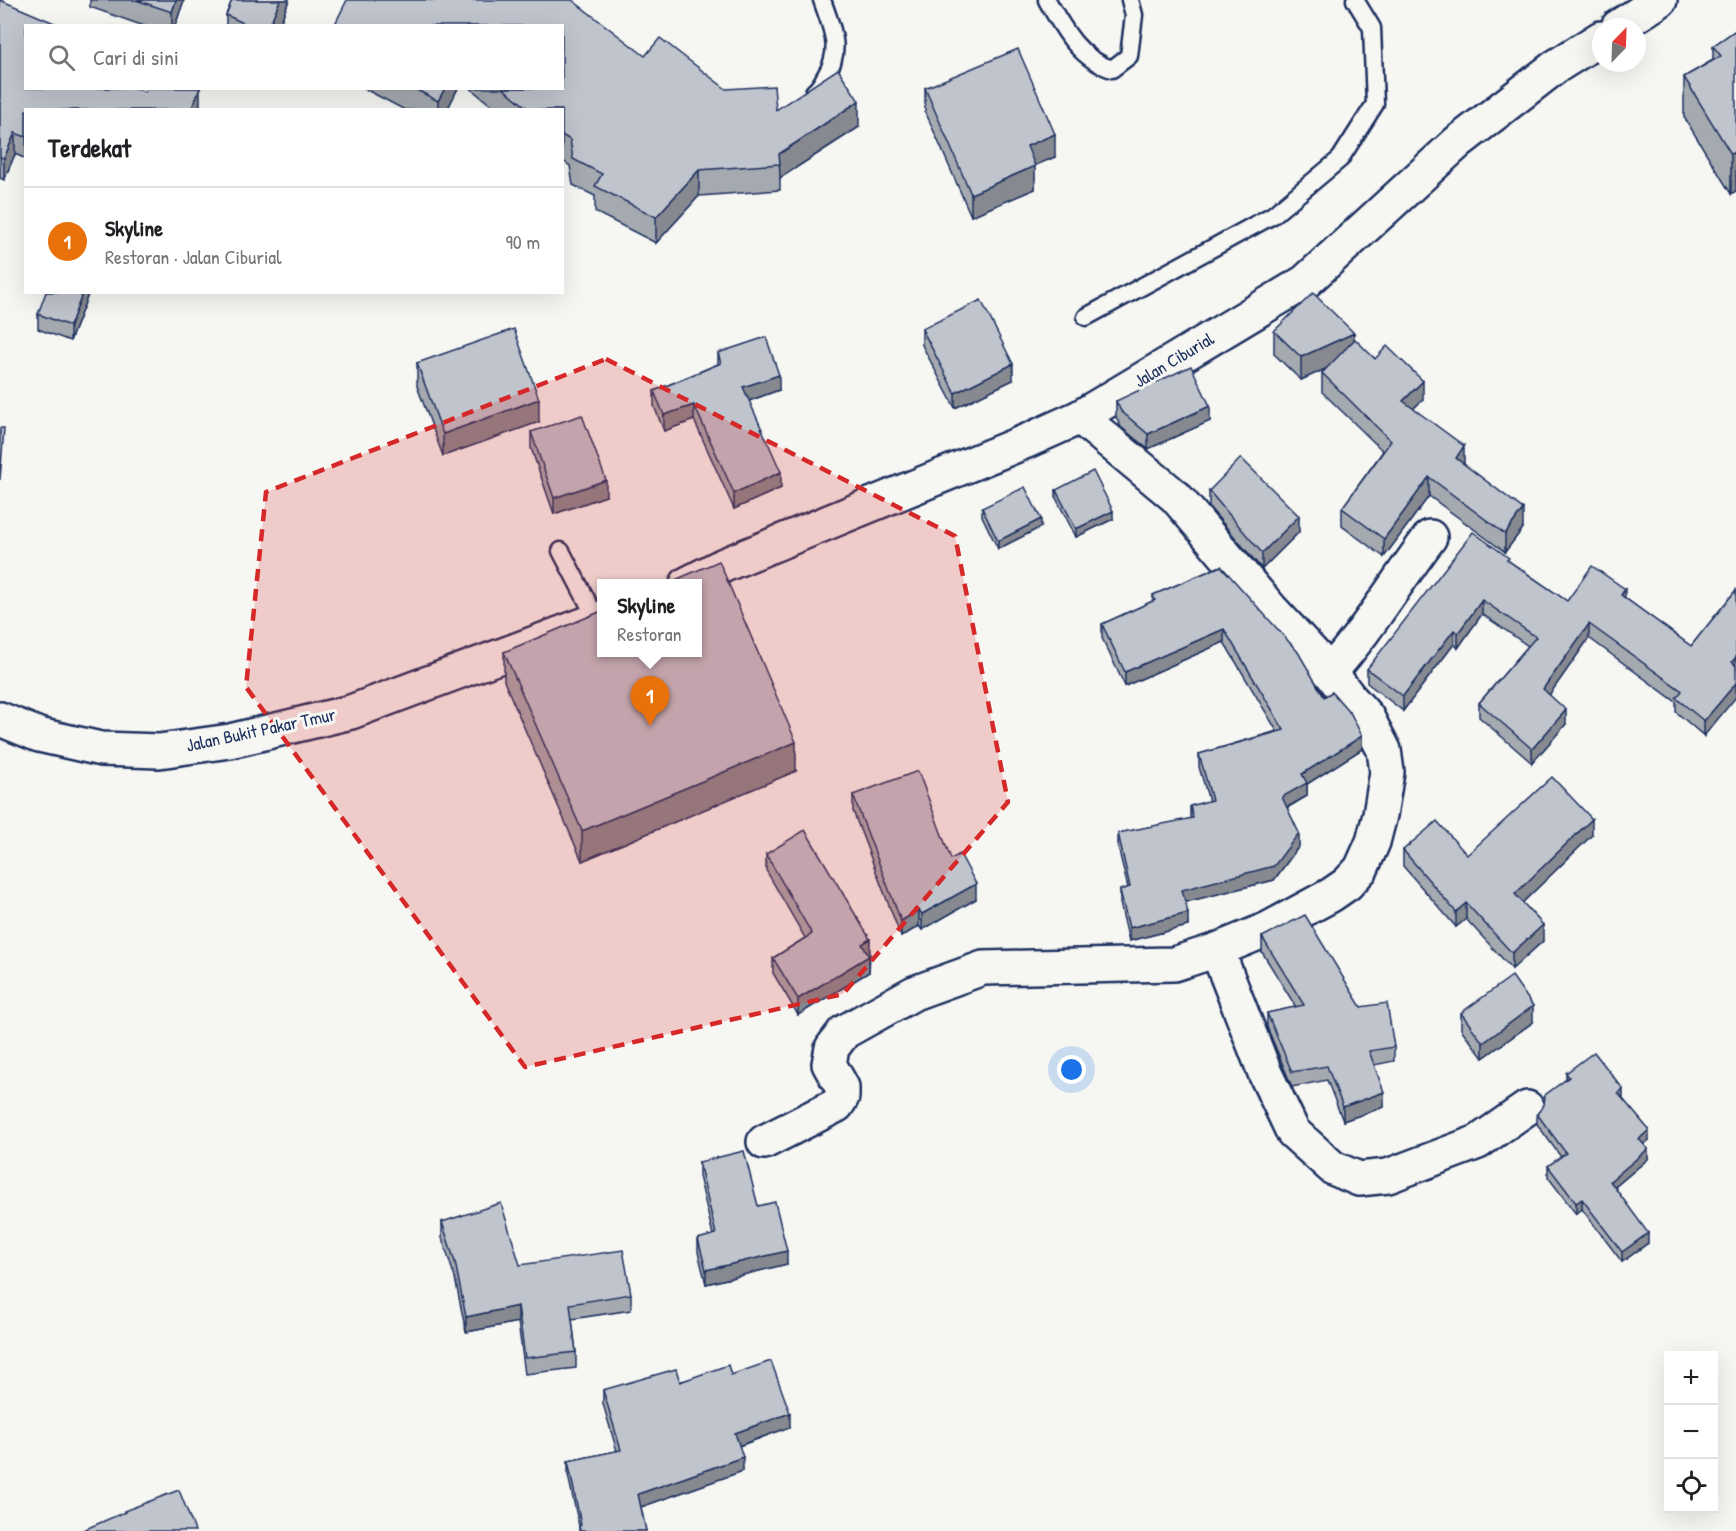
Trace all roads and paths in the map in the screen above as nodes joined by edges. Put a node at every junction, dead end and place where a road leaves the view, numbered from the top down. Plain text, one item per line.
1 (822, 0) edge
2 (1047, 0) edge
3 (1130, 0) edge
4 (1355, 0) edge
5 (1660, 0) edge
6 (1632, 18) edge
7 (1592, 44) edge
8 (803, 99) edge
9 (1086, 317) dead end
10 (1080, 417) junction
11 (1430, 537) dead end
12 (561, 551) dead end
13 (697, 579) edge
14 (597, 615) edge
15 (597, 620) edge
16 (1330, 672) junction
17 (0, 719) edge
18 (1217, 950) junction
19 (1527, 1108) dead end
20 (764, 1142) dead end

1 - 8 lane
2 - 3 lane
4 - 9 lane
5 - 6 street
7 - 10 street, Jalan Ciburial
10 - 13 street, Jalan Ciburial
10 - 16 street
11 - 16 street
12 - 14 lane
15 - 17 street, Jalan Bukit Pakar Tmur
16 - 18 street
18 - 19 street
18 - 20 street

